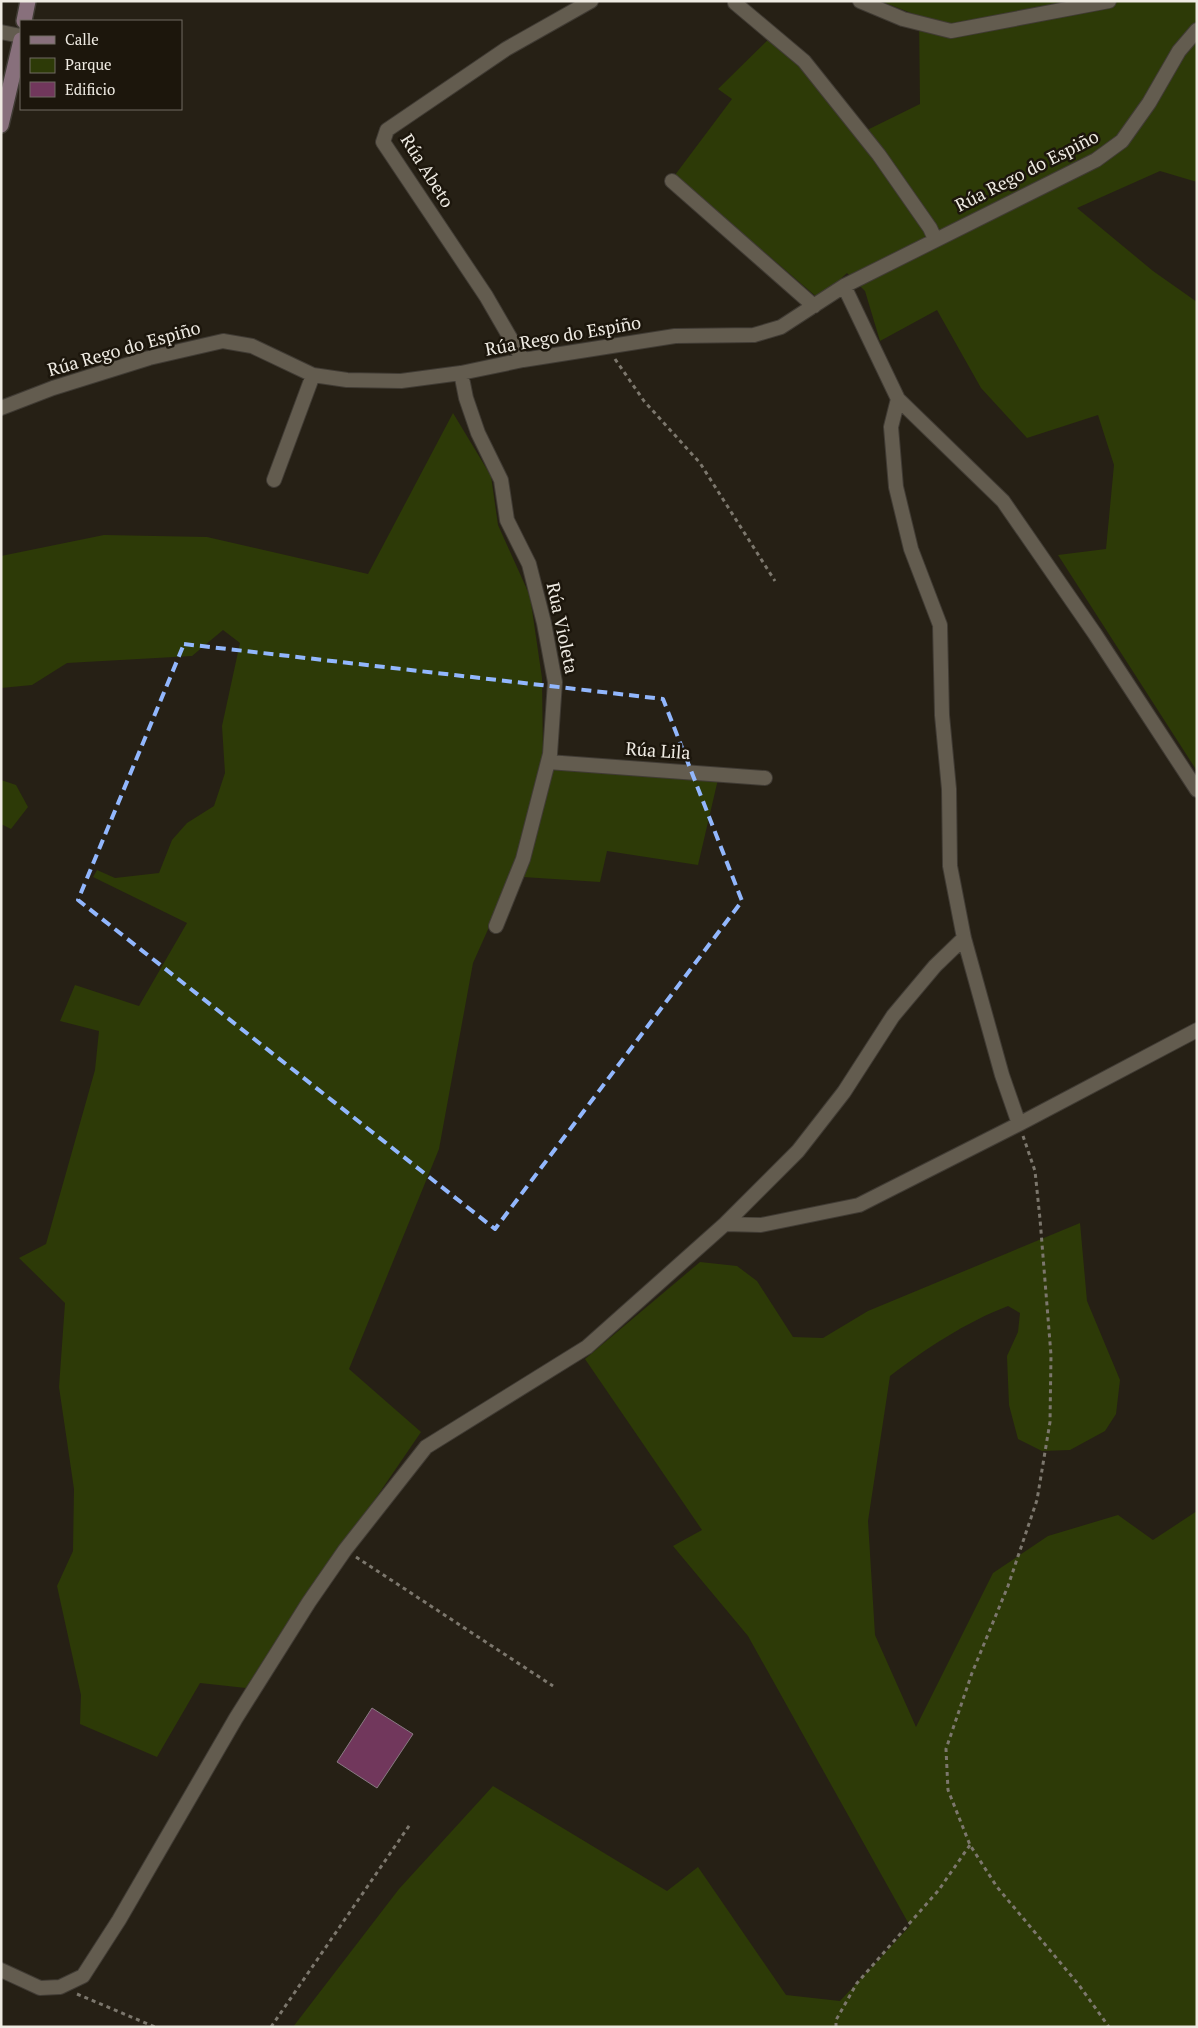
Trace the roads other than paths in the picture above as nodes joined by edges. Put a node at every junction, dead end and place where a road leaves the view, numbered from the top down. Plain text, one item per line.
1 (28, 1) edge
2 (591, 1) edge
3 (860, 1) edge
4 (1109, 1) edge
5 (735, 2) edge
6 (24, 20) edge
7 (1197, 30) edge
8 (1, 32) edge
9 (20, 36) edge
10 (20, 44) edge
11 (1, 125) edge
12 (672, 181) dead end
13 (935, 239) junction
14 (844, 286) junction
15 (814, 306) junction
16 (524, 360) junction
17 (461, 373) junction
18 (313, 375) junction
19 (898, 399) junction
20 (1, 408) edge
21 (274, 480) dead end
22 (548, 762) junction
23 (765, 778) dead end
24 (1197, 790) edge
25 (496, 926) dead end
26 (964, 938) junction
27 (1197, 1030) edge
28 (1019, 1124) junction
29 (725, 1224) junction
30 (1, 1970) edge

1 - 6 main road
2 - 16 street, Rúa Abeto
3 - 4 street
5 - 13 street
7 - 13 street, Rúa Rego do Espiño
8 - 9 street
10 - 11 main road
12 - 15 street
13 - 14 street, Rúa Rego do Espiño
14 - 15 street, Rúa Rego do Espiño
14 - 19 street
15 - 16 street, Rúa Rego do Espiño
16 - 17 street, Rúa Rego do Espiño
17 - 18 street, Rúa Rego do Espiño
17 - 22 street, Rúa Violeta
18 - 20 street, Rúa Rego do Espiño
18 - 21 street
19 - 24 street
19 - 26 street
22 - 23 street, Rúa Lila
22 - 25 street, Rúa Violeta
26 - 28 street
26 - 29 street
27 - 28 street
28 - 29 street
29 - 30 street

